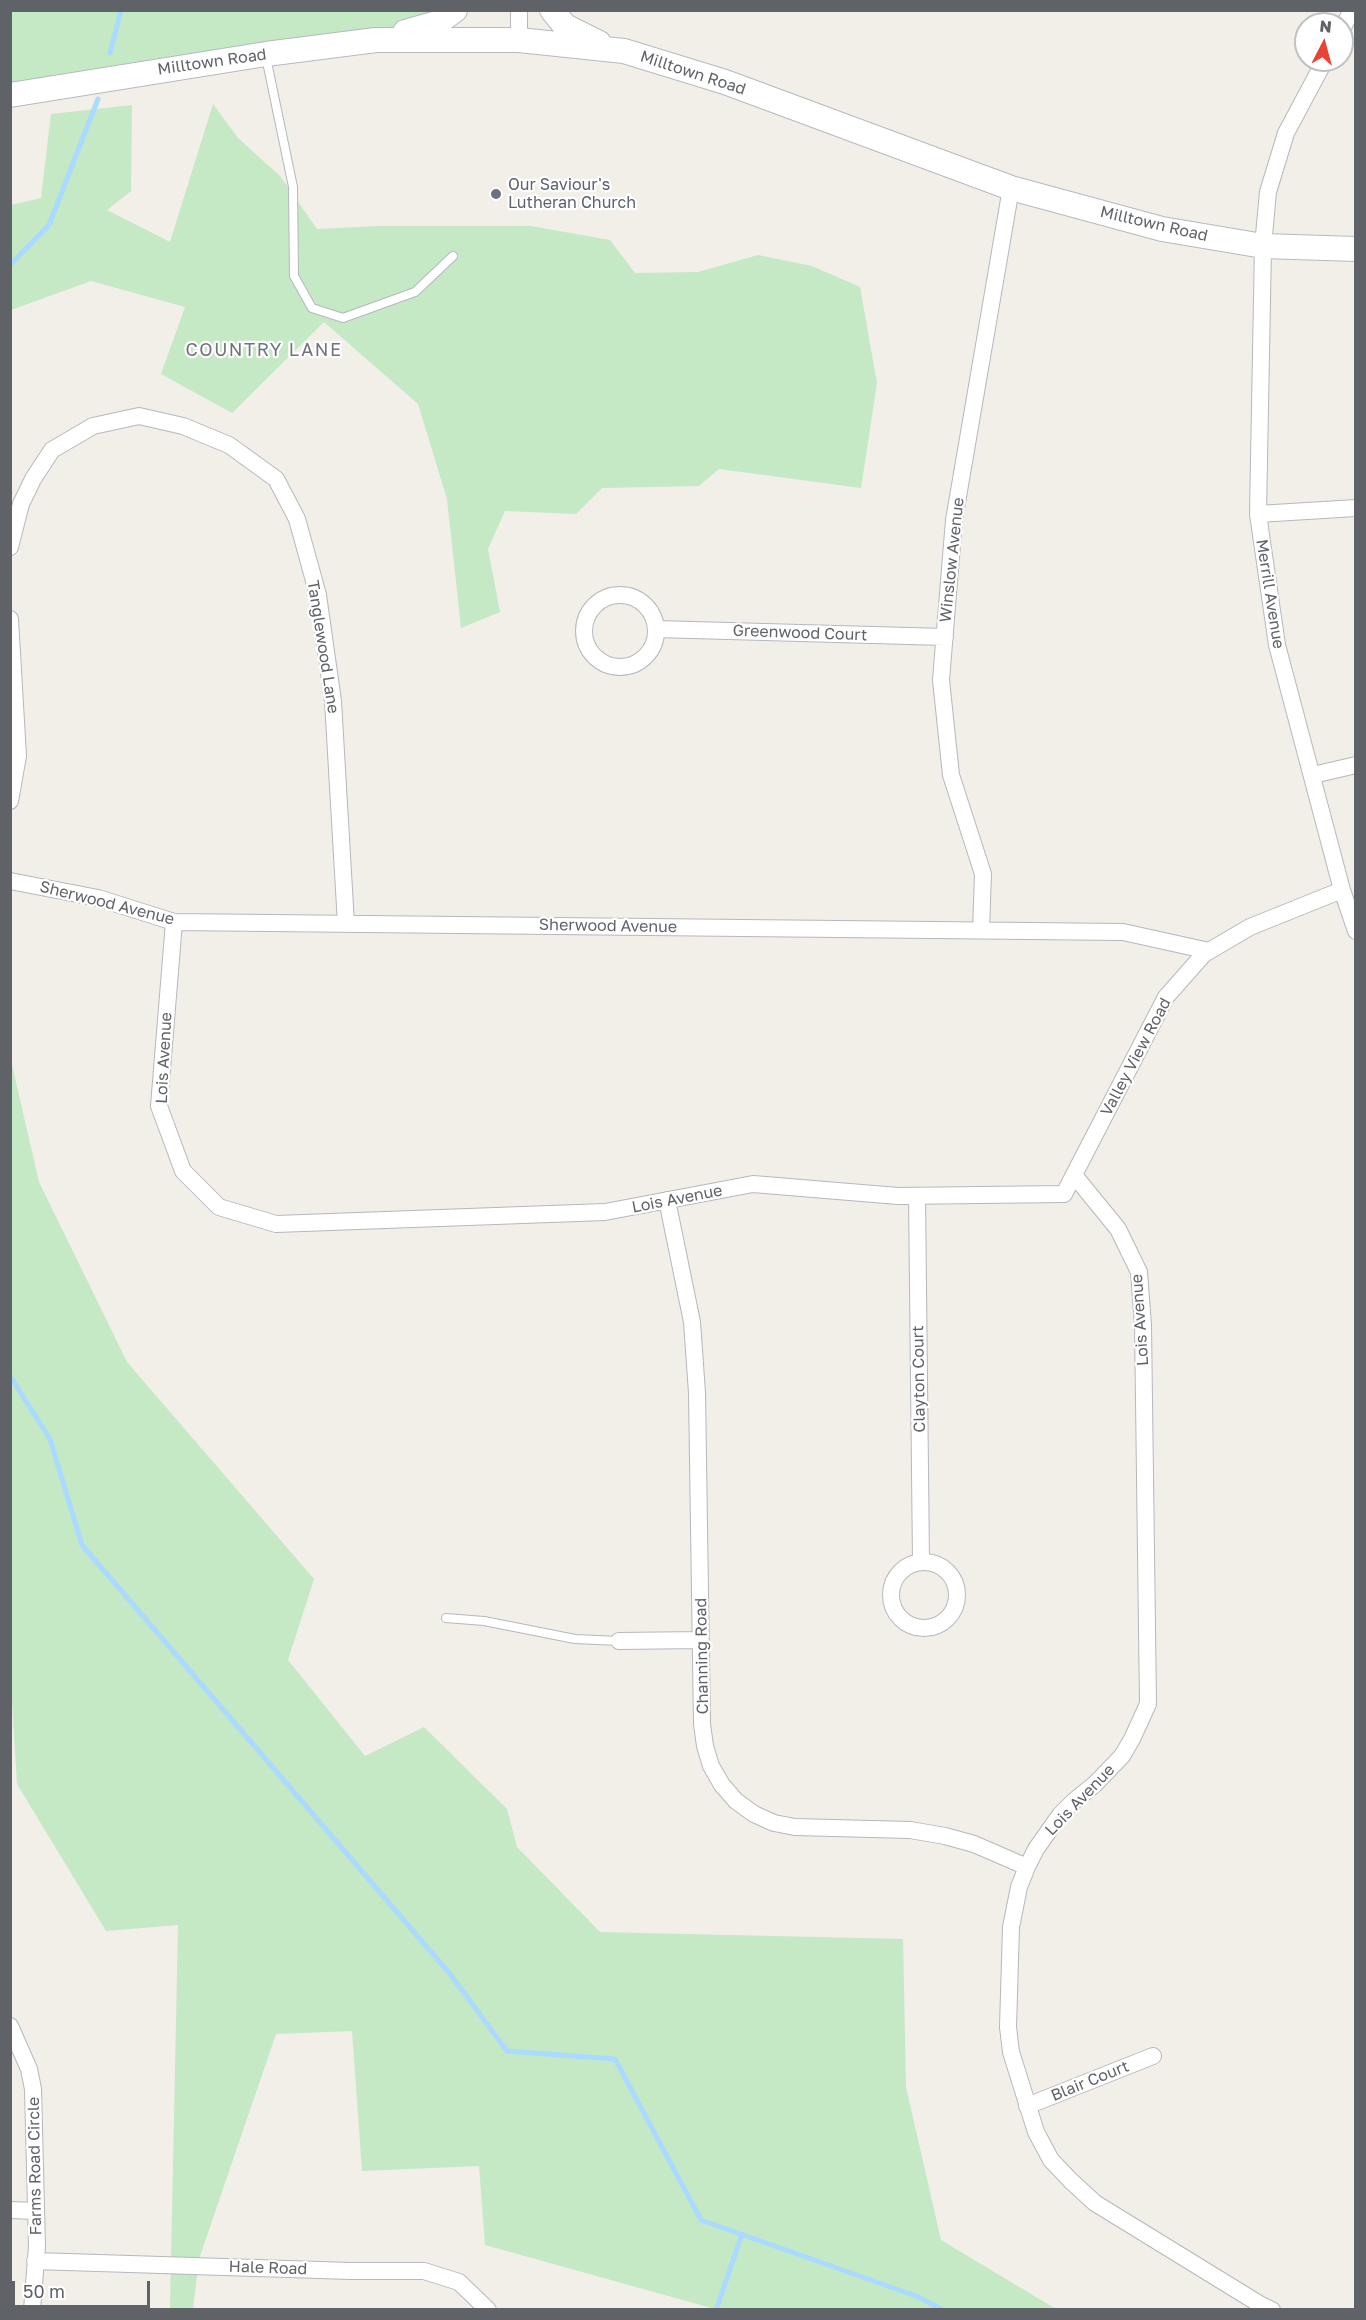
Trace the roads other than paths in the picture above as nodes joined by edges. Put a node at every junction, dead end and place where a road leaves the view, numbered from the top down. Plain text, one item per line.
1 (455, 10) edge
2 (519, 10) edge
3 (552, 10) edge
4 (376, 40) junction
5 (519, 40) junction
6 (624, 51) junction
7 (266, 54) junction
8 (1319, 72) edge
9 (10, 95) edge
10 (1011, 188) junction
11 (1263, 246) junction
12 (1356, 249) edge
13 (453, 256) dead end
14 (1356, 508) edge
15 (1258, 514) junction
16 (10, 547) edge
17 (10, 619) edge
18 (656, 629) junction
19 (945, 637) junction
20 (1356, 765) edge
21 (1313, 775) junction
22 (10, 801) edge
23 (10, 881) edge
24 (1342, 890) junction
25 (174, 922) junction
26 (346, 924) junction
27 (981, 930) junction
28 (1356, 931) edge
29 (1209, 951) junction
30 (1074, 1174) junction
31 (916, 1196) junction
32 (668, 1200) junction
33 (921, 1562) junction
34 (446, 1618) dead end
35 (701, 1640) junction
36 (619, 1641) joint
37 (1027, 1868) junction
38 (10, 2026) edge
39 (1152, 2056) dead end
40 (1027, 2106) junction
41 (10, 2210) edge
42 (36, 2211) junction
43 (35, 2261) junction
44 (32, 2310) edge
45 (488, 2310) edge
46 (1272, 2310) edge

1 - 4 street
2 - 5 street
3 - 6 street
4 - 5 street, Milltown Road
4 - 7 street, Milltown Road
5 - 6 street, Milltown Road
6 - 10 street, Milltown Road
7 - 9 street, Milltown Road
7 - 13 lane
8 - 11 street, Merrill Avenue
10 - 11 street, Milltown Road
10 - 19 street, Winslow Avenue
11 - 12 street, Milltown Road
11 - 15 street, Merrill Avenue
14 - 15 street
15 - 21 street, Merrill Avenue
16 - 26 street, Tanglewood Lane
17 - 22 street
18 - 18 street
18 - 19 street, Greenwood Court
19 - 27 street, Winslow Avenue
20 - 21 street
21 - 24 street, Merrill Avenue
23 - 25 street, Sherwood Avenue
24 - 28 street, Merrill Avenue
24 - 29 street, Valley View Road
25 - 26 street, Sherwood Avenue
25 - 32 street, Lois Avenue
26 - 27 street, Sherwood Avenue
27 - 29 street, Sherwood Avenue
29 - 30 street, Valley View Road
30 - 31 street, Lois Avenue
30 - 37 street, Lois Avenue
31 - 32 street, Lois Avenue
31 - 33 street, Clayton Court
32 - 35 street, Channing Road
33 - 33 street
34 - 36 lane
35 - 36 street
35 - 37 street, Channing Road
37 - 40 street, Lois Avenue
38 - 42 street, Farms Road Circle
39 - 40 street, Blair Court
40 - 46 street, Lois Avenue
41 - 42 street
42 - 43 street, Farms Road Circle
43 - 44 street, Farms Road Circle
43 - 45 street, Hale Road

